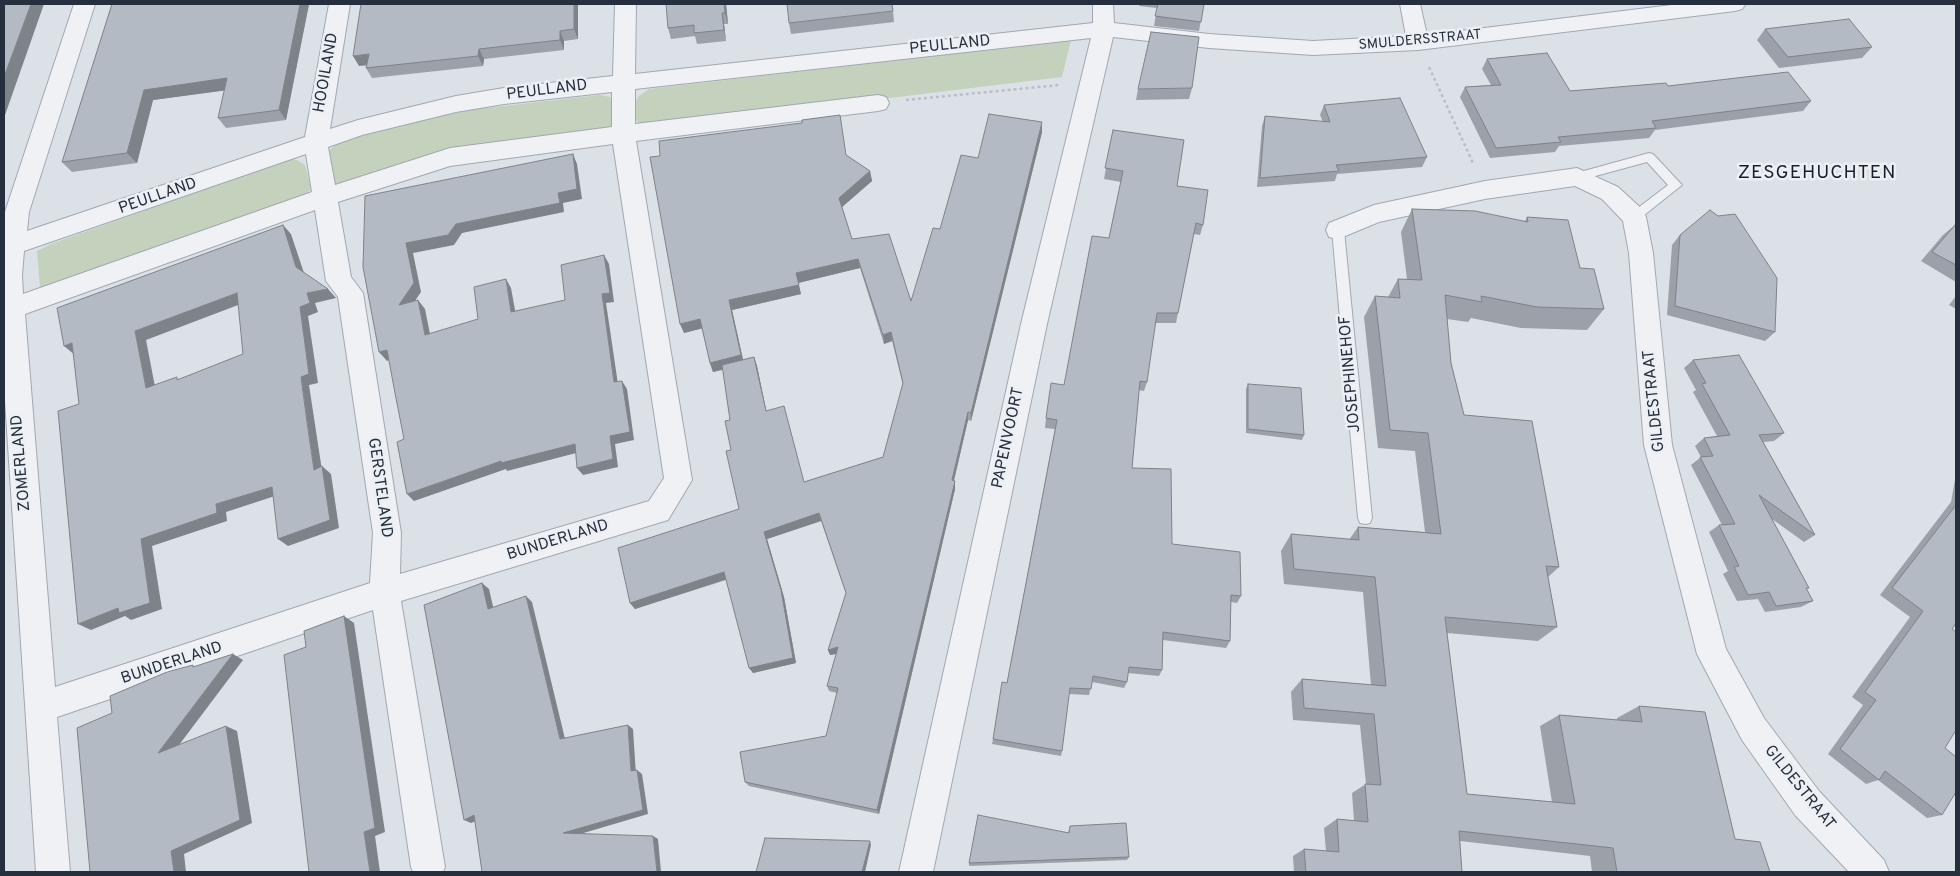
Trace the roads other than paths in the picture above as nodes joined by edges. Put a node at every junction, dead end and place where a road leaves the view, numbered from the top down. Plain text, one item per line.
1 (84, 4) edge
2 (339, 4) edge
3 (626, 4) edge
4 (1410, 4) edge
5 (1735, 4) edge
6 (1103, 16) edge
7 (1418, 44) junction
8 (624, 82) junction
9 (878, 103) road end
10 (623, 135) junction
11 (316, 143) junction
12 (1578, 177) junction
13 (325, 197) junction
14 (1634, 217) junction
15 (1338, 230) joint
16 (7, 247) edge
17 (7, 310) edge
18 (1365, 518) dead end
19 (385, 592) junction
20 (41, 707) junction
21 (428, 866) dead end
22 (53, 872) edge
23 (916, 872) edge
24 (1872, 872) edge

1 - 16 street, ZOMERLAND
2 - 11 street, HOOILAND
3 - 8 street, BUNDERLAND
4 - 7 street
5 - 7 street, SMULDERSSTRAAT
6 - 7 street, SMULDERSSTRAAT
6 - 8 street, PEULLAND
6 - 23 street, PAPENVOORT
8 - 10 street, BUNDERLAND
8 - 11 street, PEULLAND
9 - 10 street
10 - 13 street
10 - 19 street, BUNDERLAND
11 - 13 street, GERSTELAND
11 - 16 street, PEULLAND
12 - 14 street
12 - 14 lane
12 - 15 street
13 - 17 street
13 - 19 street, GERSTELAND
14 - 24 street, GILDESTRAAT
15 - 18 lane, JOSEPHINEHOF
16 - 17 street, ZOMERLAND
17 - 20 street, ZOMERLAND
19 - 20 street, BUNDERLAND
19 - 21 street, GERSTELAND
20 - 22 street, ZOMERLAND

